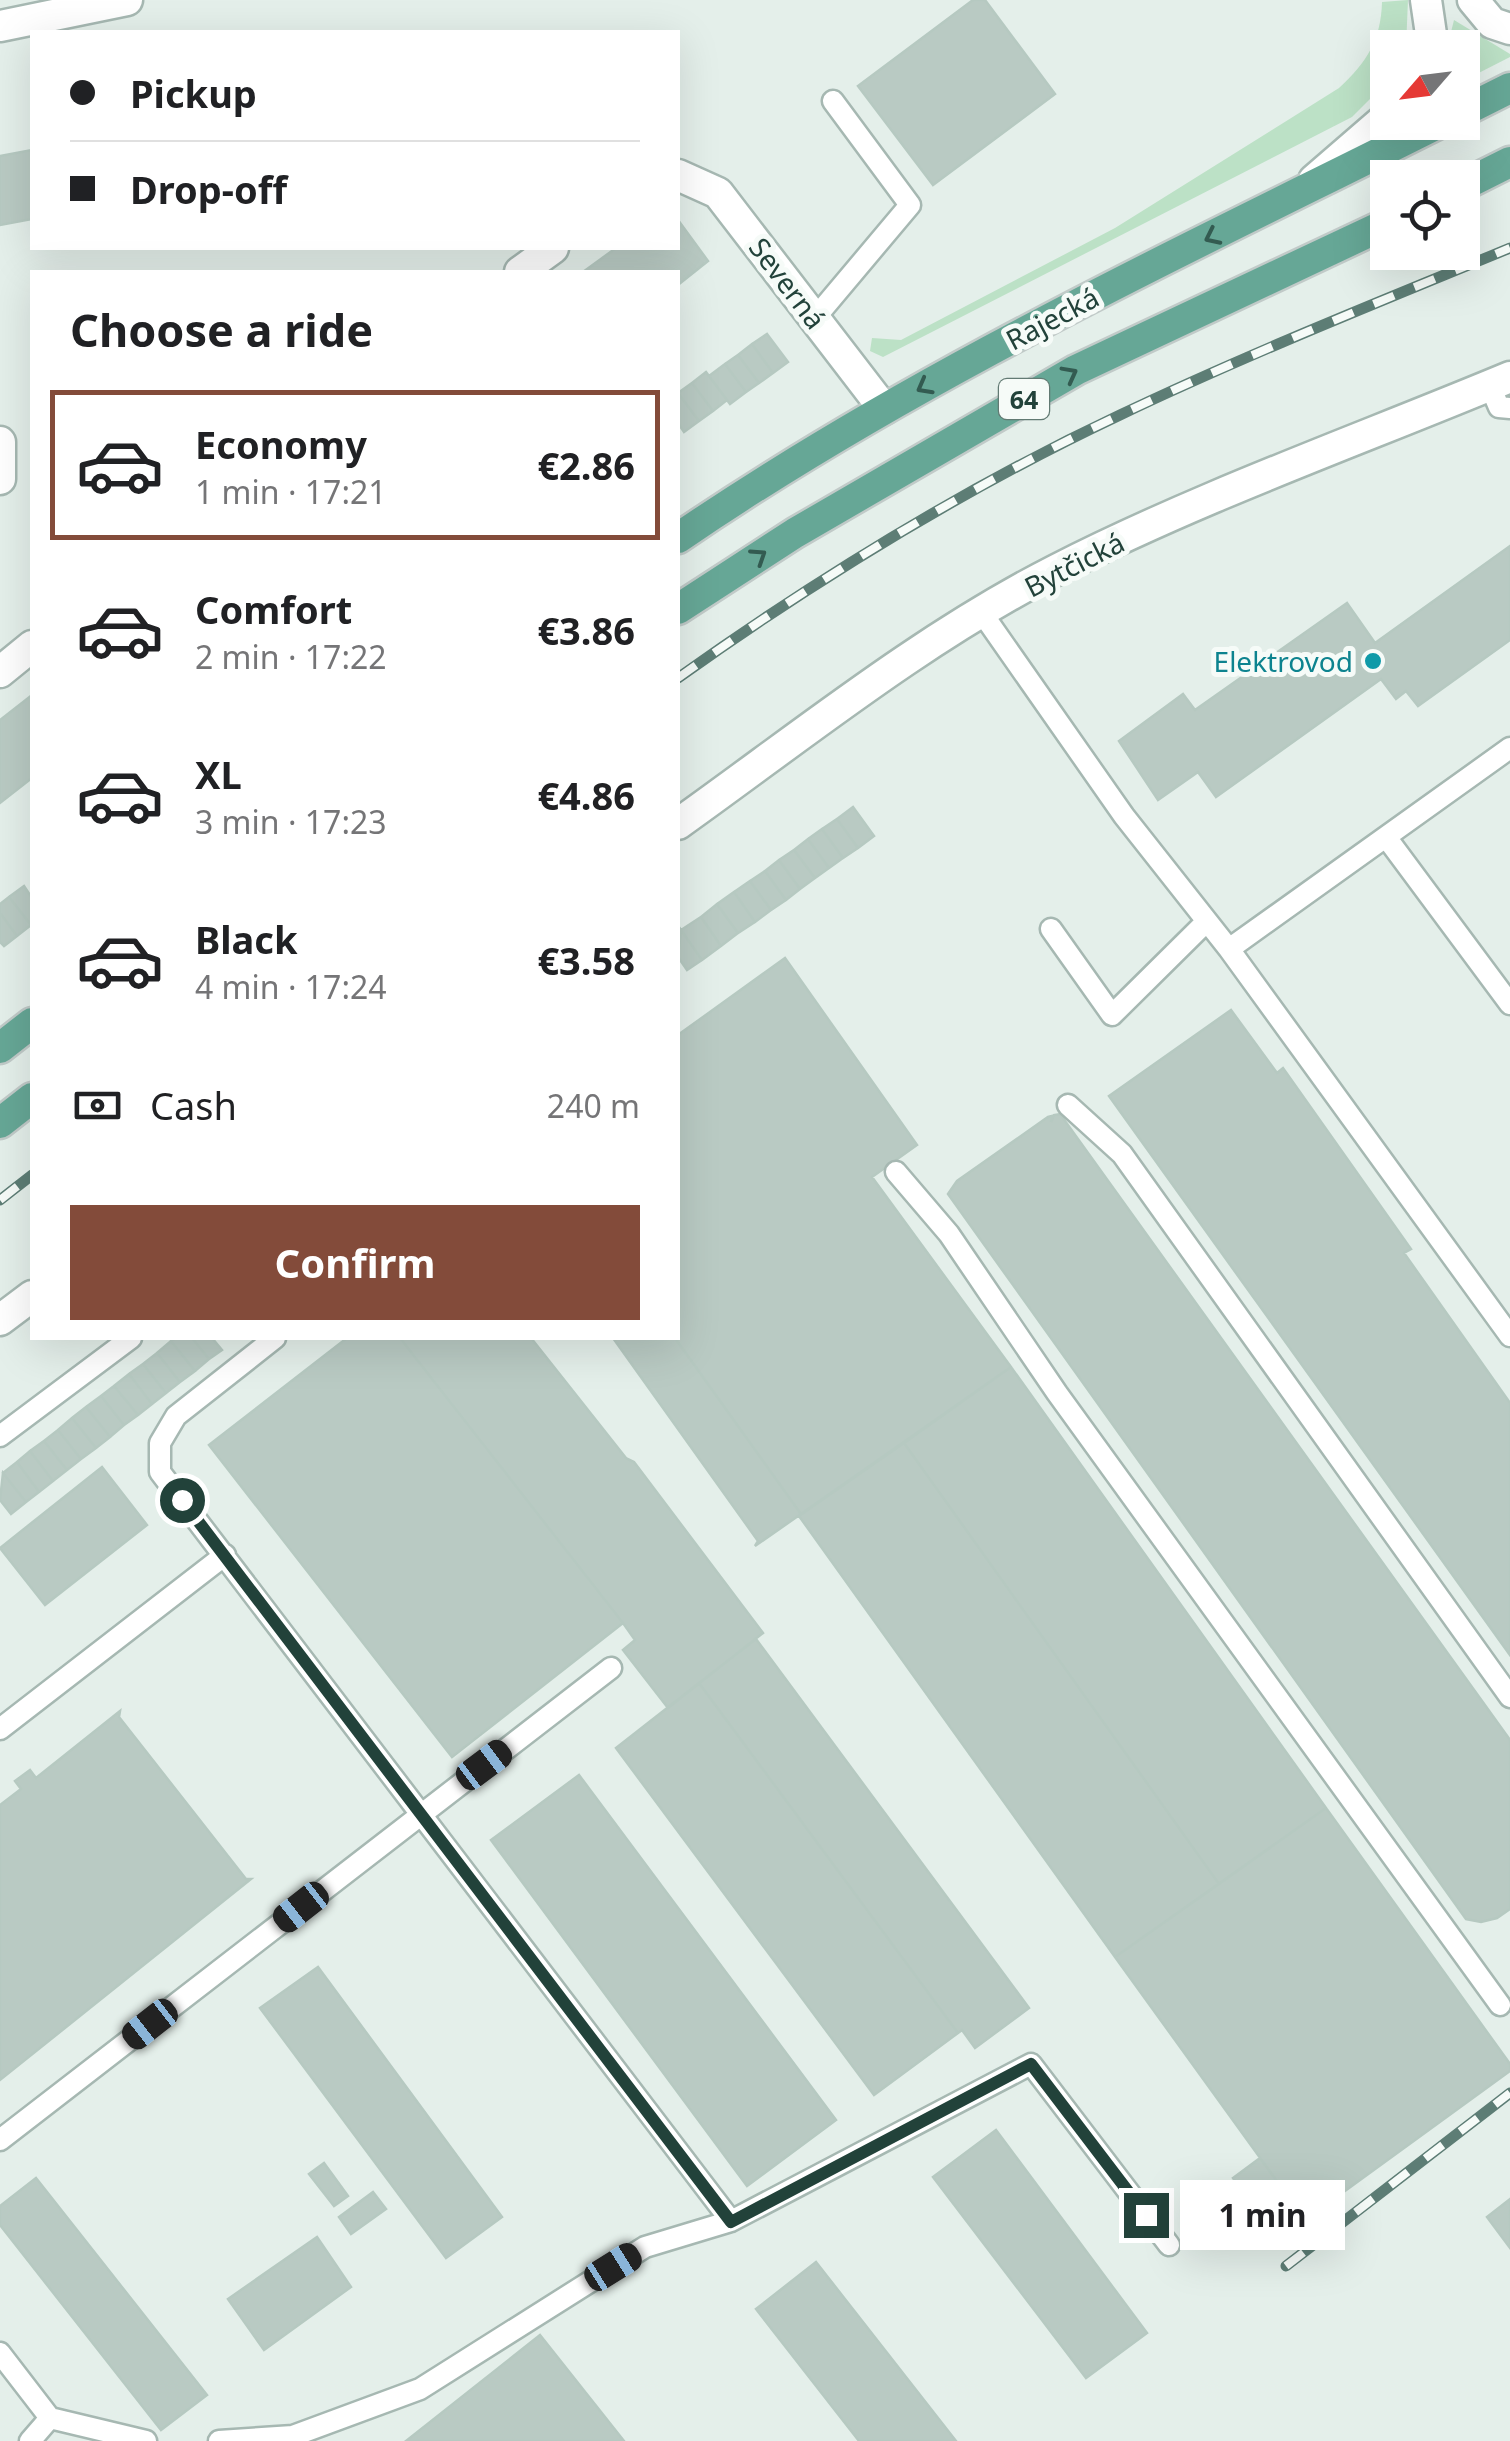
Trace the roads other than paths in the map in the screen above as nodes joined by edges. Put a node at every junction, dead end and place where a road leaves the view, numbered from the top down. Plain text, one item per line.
1 (127, 0) edge
2 (1426, 0) edge
3 (1473, 0) edge
4 (0, 26) edge
5 (1510, 29) edge
6 (1430, 30) edge
7 (1510, 88) edge
8 (833, 102) dead end
9 (1480, 103) edge
10 (1370, 132) edge
11 (1406, 140) edge
12 (1510, 162) edge
13 (680, 176) edge
14 (1480, 177) edge
15 (1299, 194) junction
16 (1370, 231) edge
17 (550, 250) edge
18 (523, 270) edge
19 (815, 318) junction
20 (1503, 390) edge
21 (884, 408) junction
22 (0, 442) edge
23 (0, 479) edge
24 (680, 537) edge
25 (680, 608) edge
26 (982, 613) junction
27 (30, 648) edge
28 (0, 672) edge
29 (1510, 748) edge
30 (680, 823) edge
31 (1386, 836) junction
32 (1207, 921) junction
33 (1051, 930) dead end
34 (1229, 949) junction
35 (1510, 1004) edge
36 (30, 1025) edge
37 (0, 1048) edge
38 (30, 1100) edge
39 (1068, 1105) dead end
40 (0, 1123) edge
41 (896, 1172) dead end
42 (30, 1298) edge
43 (0, 1320) edge
44 (1508, 1331) edge
45 (128, 1340) edge
46 (273, 1340) edge
47 (0, 1436) edge
48 (225, 1555) junction
49 (611, 1668) dead end
50 (1510, 1697) edge
51 (0, 1729) edge
52 (421, 1814) junction
53 (1500, 2006) dead end
54 (0, 2140) edge
55 (731, 2222) junction
56 (1169, 2245) dead end
57 (0, 2353) edge
58 (50, 2418) junction
59 (295, 2438) edge
60 (30, 2441) edge
61 (146, 2441) edge
62 (219, 2441) edge

1 - 4 street
2 - 6 street
3 - 5 street
7 - 9 main road
8 - 19 lane
10 - 15 street
11 - 15 main road, Rajecká / 64
12 - 14 main road
13 - 19 street, Severná
15 -> 21 main road, Rajecká / 64
25 -> 16 main road, Rajecká / 64
17 - 18 street
19 - 21 street, Severná
20 - 26 street, Bytčická
21 - 24 main road, Rajecká / 64
22 - 23 street
26 - 30 street, Bytčická
26 - 32 lane
27 - 28 street
29 - 31 lane
31 - 34 lane
31 - 35 lane
32 - 33 lane
32 - 34 lane
34 - 44 lane
36 - 37 main road
38 - 40 main road
39 - 50 lane
41 - 53 lane
42 - 43 street
45 - 47 lane
46 - 48 lane
48 - 51 lane
48 - 52 lane
49 - 52 lane
52 - 54 lane
52 - 55 lane
55 - 56 lane
55 - 59 lane
57 - 58 lane
58 - 60 lane
58 - 61 lane
59 - 62 lane

